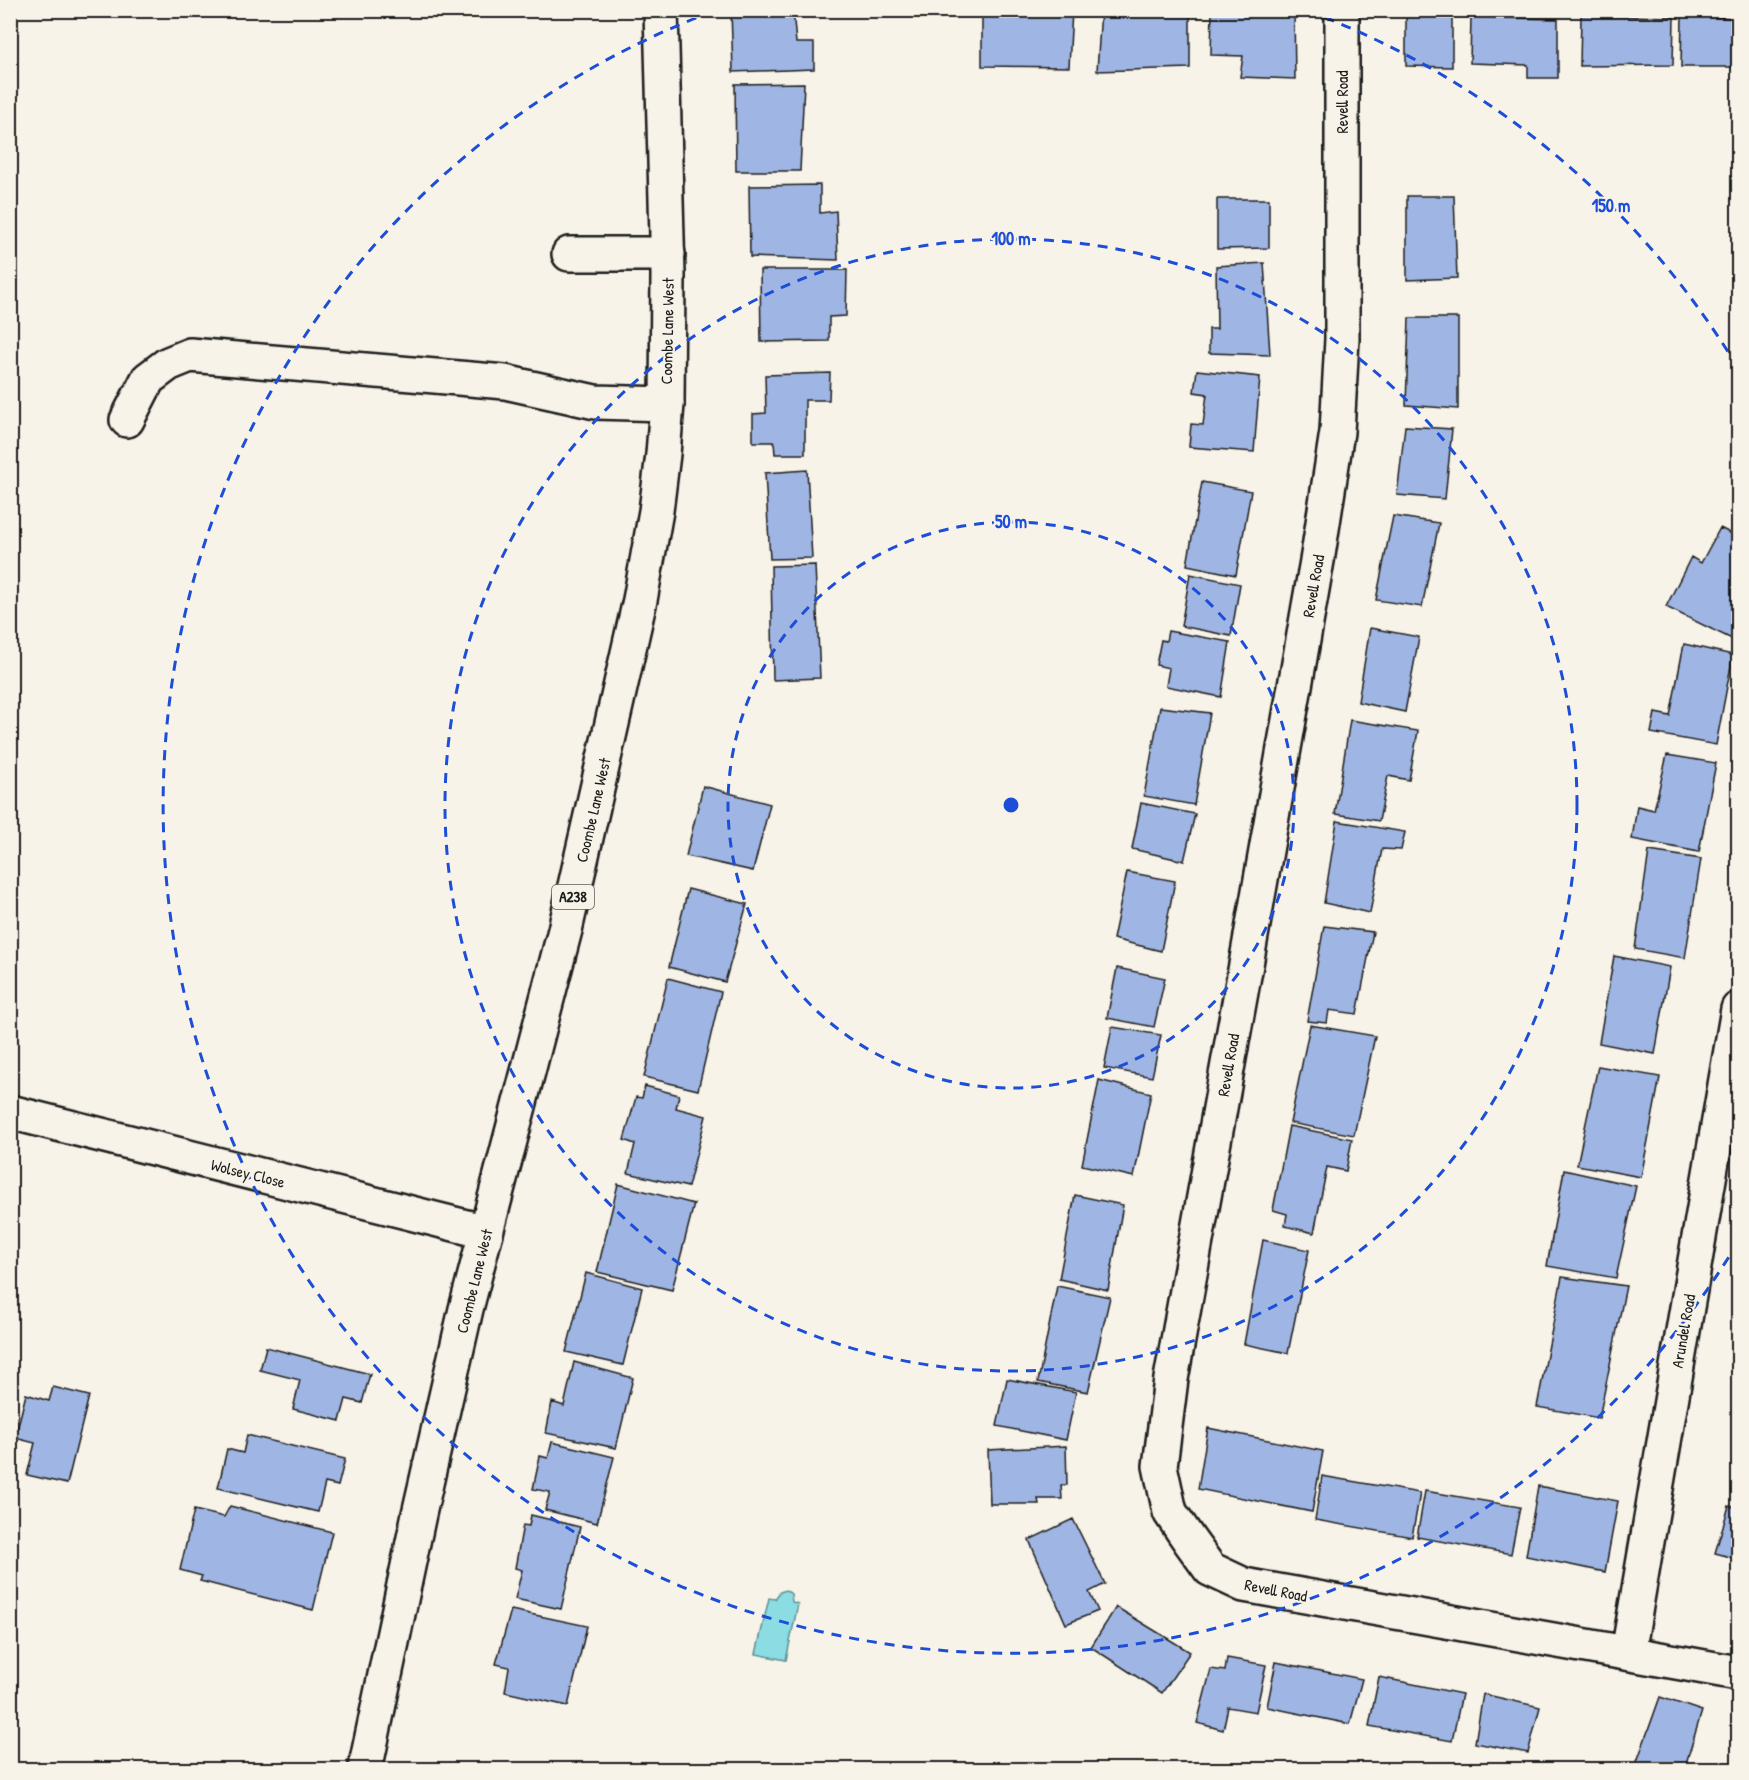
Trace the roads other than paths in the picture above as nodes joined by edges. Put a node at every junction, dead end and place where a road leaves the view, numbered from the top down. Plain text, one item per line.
1 (661, 10) edge
2 (1342, 10) edge
3 (569, 254) dead end
4 (668, 254) junction
5 (667, 404) junction
6 (127, 420) dead end
7 (1738, 1009) edge
8 (10, 1112) edge
9 (486, 1232) junction
10 (1628, 1653) junction
11 (1738, 1673) edge
12 (365, 1770) edge

1 - 4 street, Coombe Lane West / A238
2 - 10 street, Revell Road
3 - 4 street
4 - 5 street, Coombe Lane West / A238
5 - 6 street
5 - 9 street, Coombe Lane West / A238
7 - 10 street, Arundel Road
8 - 9 street, Wolsey Close
9 - 12 street, Coombe Lane West / A238
10 - 11 street, Revell Road

